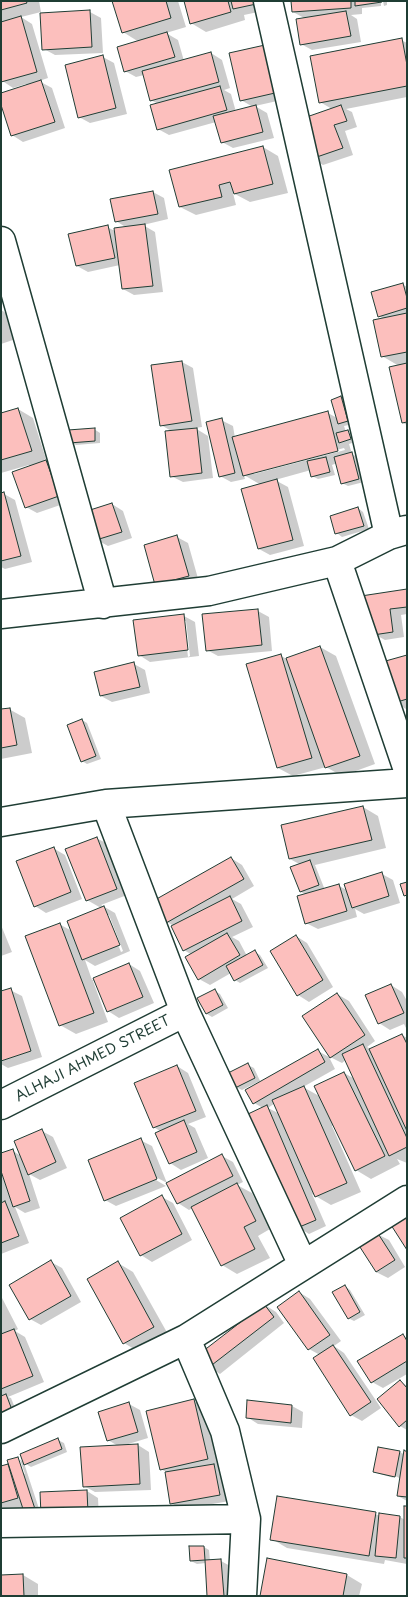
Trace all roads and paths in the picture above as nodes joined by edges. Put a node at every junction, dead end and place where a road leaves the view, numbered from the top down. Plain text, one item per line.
1 (268, 1) edge
2 (1, 240) edge
3 (398, 532) edge
4 (338, 561) junction
5 (103, 604) junction
6 (1, 614) edge
7 (407, 767) edge
8 (407, 783) edge
9 (106, 804) junction
10 (1, 822) edge
11 (185, 1012) junction
12 (1, 1105) edge
13 (407, 1200) edge
14 (303, 1265) junction
15 (186, 1339) junction
16 (1, 1429) edge
17 (246, 1519) junction
18 (1, 1524) edge
19 (242, 1596) edge

1 - 3 street
2 - 5 street
3 - 4 street
4 - 5 street
4 - 7 street
5 - 6 street
8 - 9 street
9 - 10 street
9 - 11 street
11 - 12 street, ALHAJI AHMED STREET
11 - 14 street
13 - 14 street
14 - 15 street
15 - 16 street
15 - 17 street
17 - 18 street
17 - 19 street

